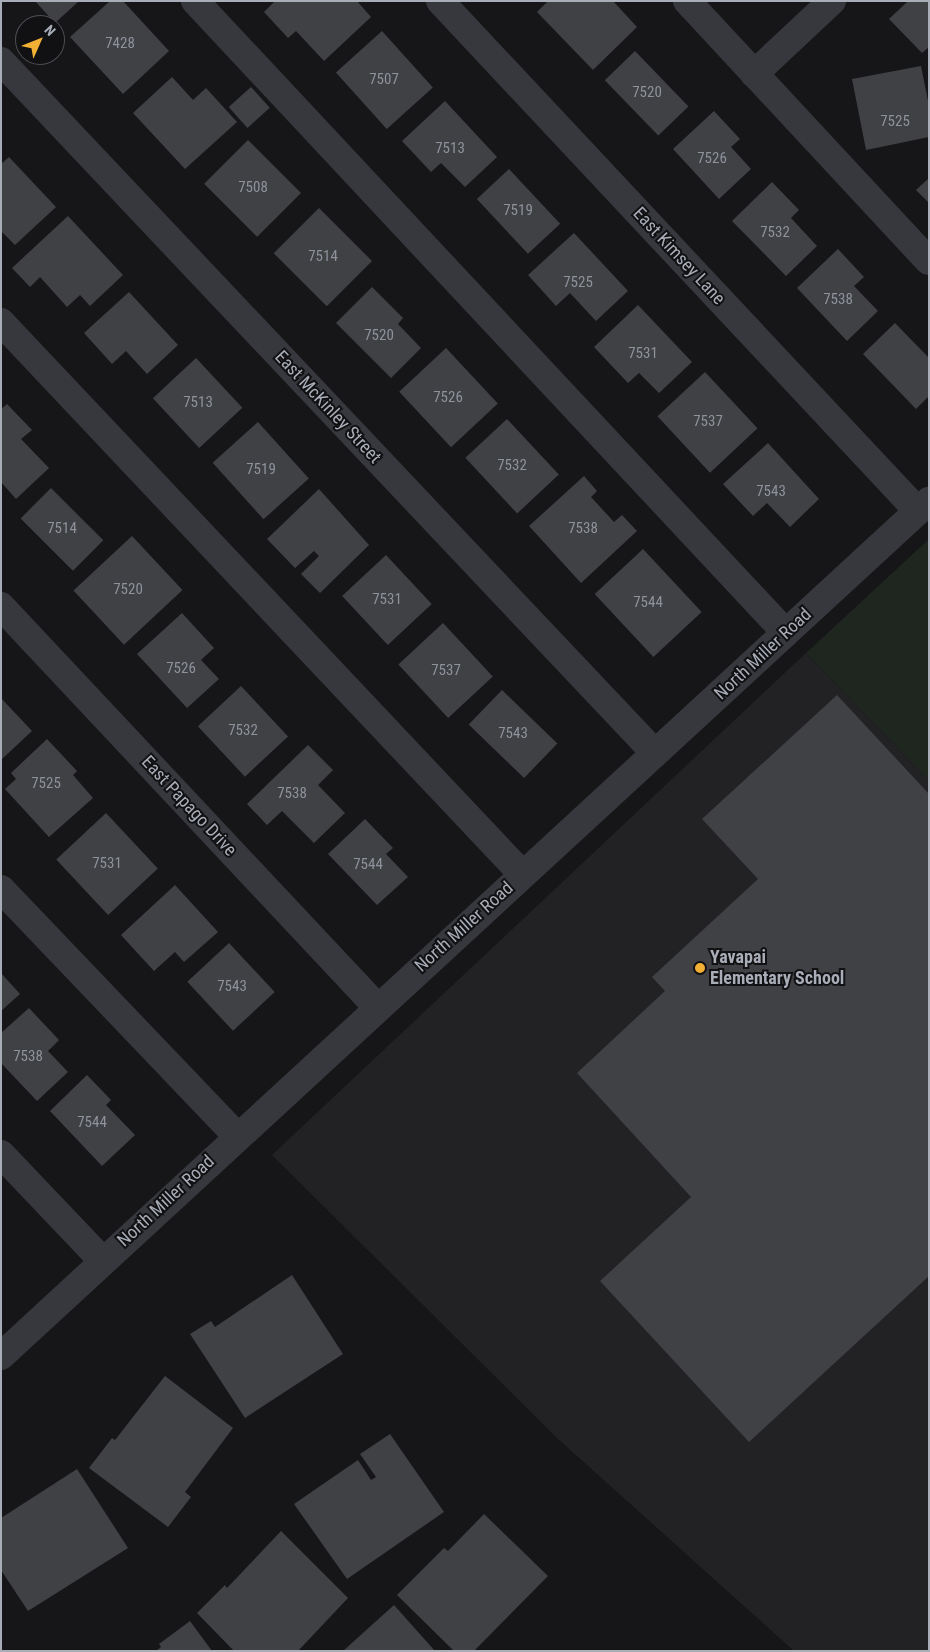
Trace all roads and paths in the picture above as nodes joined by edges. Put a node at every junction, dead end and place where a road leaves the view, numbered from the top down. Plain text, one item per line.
1 (195, 1) edge
2 (440, 1) edge
3 (687, 1) edge
4 (832, 1) edge
5 (1, 61) edge
6 (754, 74) junction
7 (929, 261) edge
8 (1, 322) edge
9 (923, 506) edge
10 (1, 606) edge
11 (786, 633) junction
12 (655, 753) junction
13 (522, 874) junction
14 (1, 888) edge
15 (377, 1007) junction
16 (237, 1136) junction
17 (1, 1154) edge
18 (102, 1260) junction
19 (1, 1356) edge

1 - 11 street
2 - 9 street, East Kimsey Lane
3 - 6 street
4 - 6 street
5 - 12 street, East McKinley Street
6 - 7 street
8 - 13 street
9 - 11 street, North Miller Road
10 - 15 street, East Papago Drive
11 - 12 street, North Miller Road
12 - 13 street, North Miller Road
13 - 15 street, North Miller Road
14 - 16 street
15 - 16 street, North Miller Road
16 - 18 street, North Miller Road
17 - 18 street
18 - 19 street, North Miller Road

